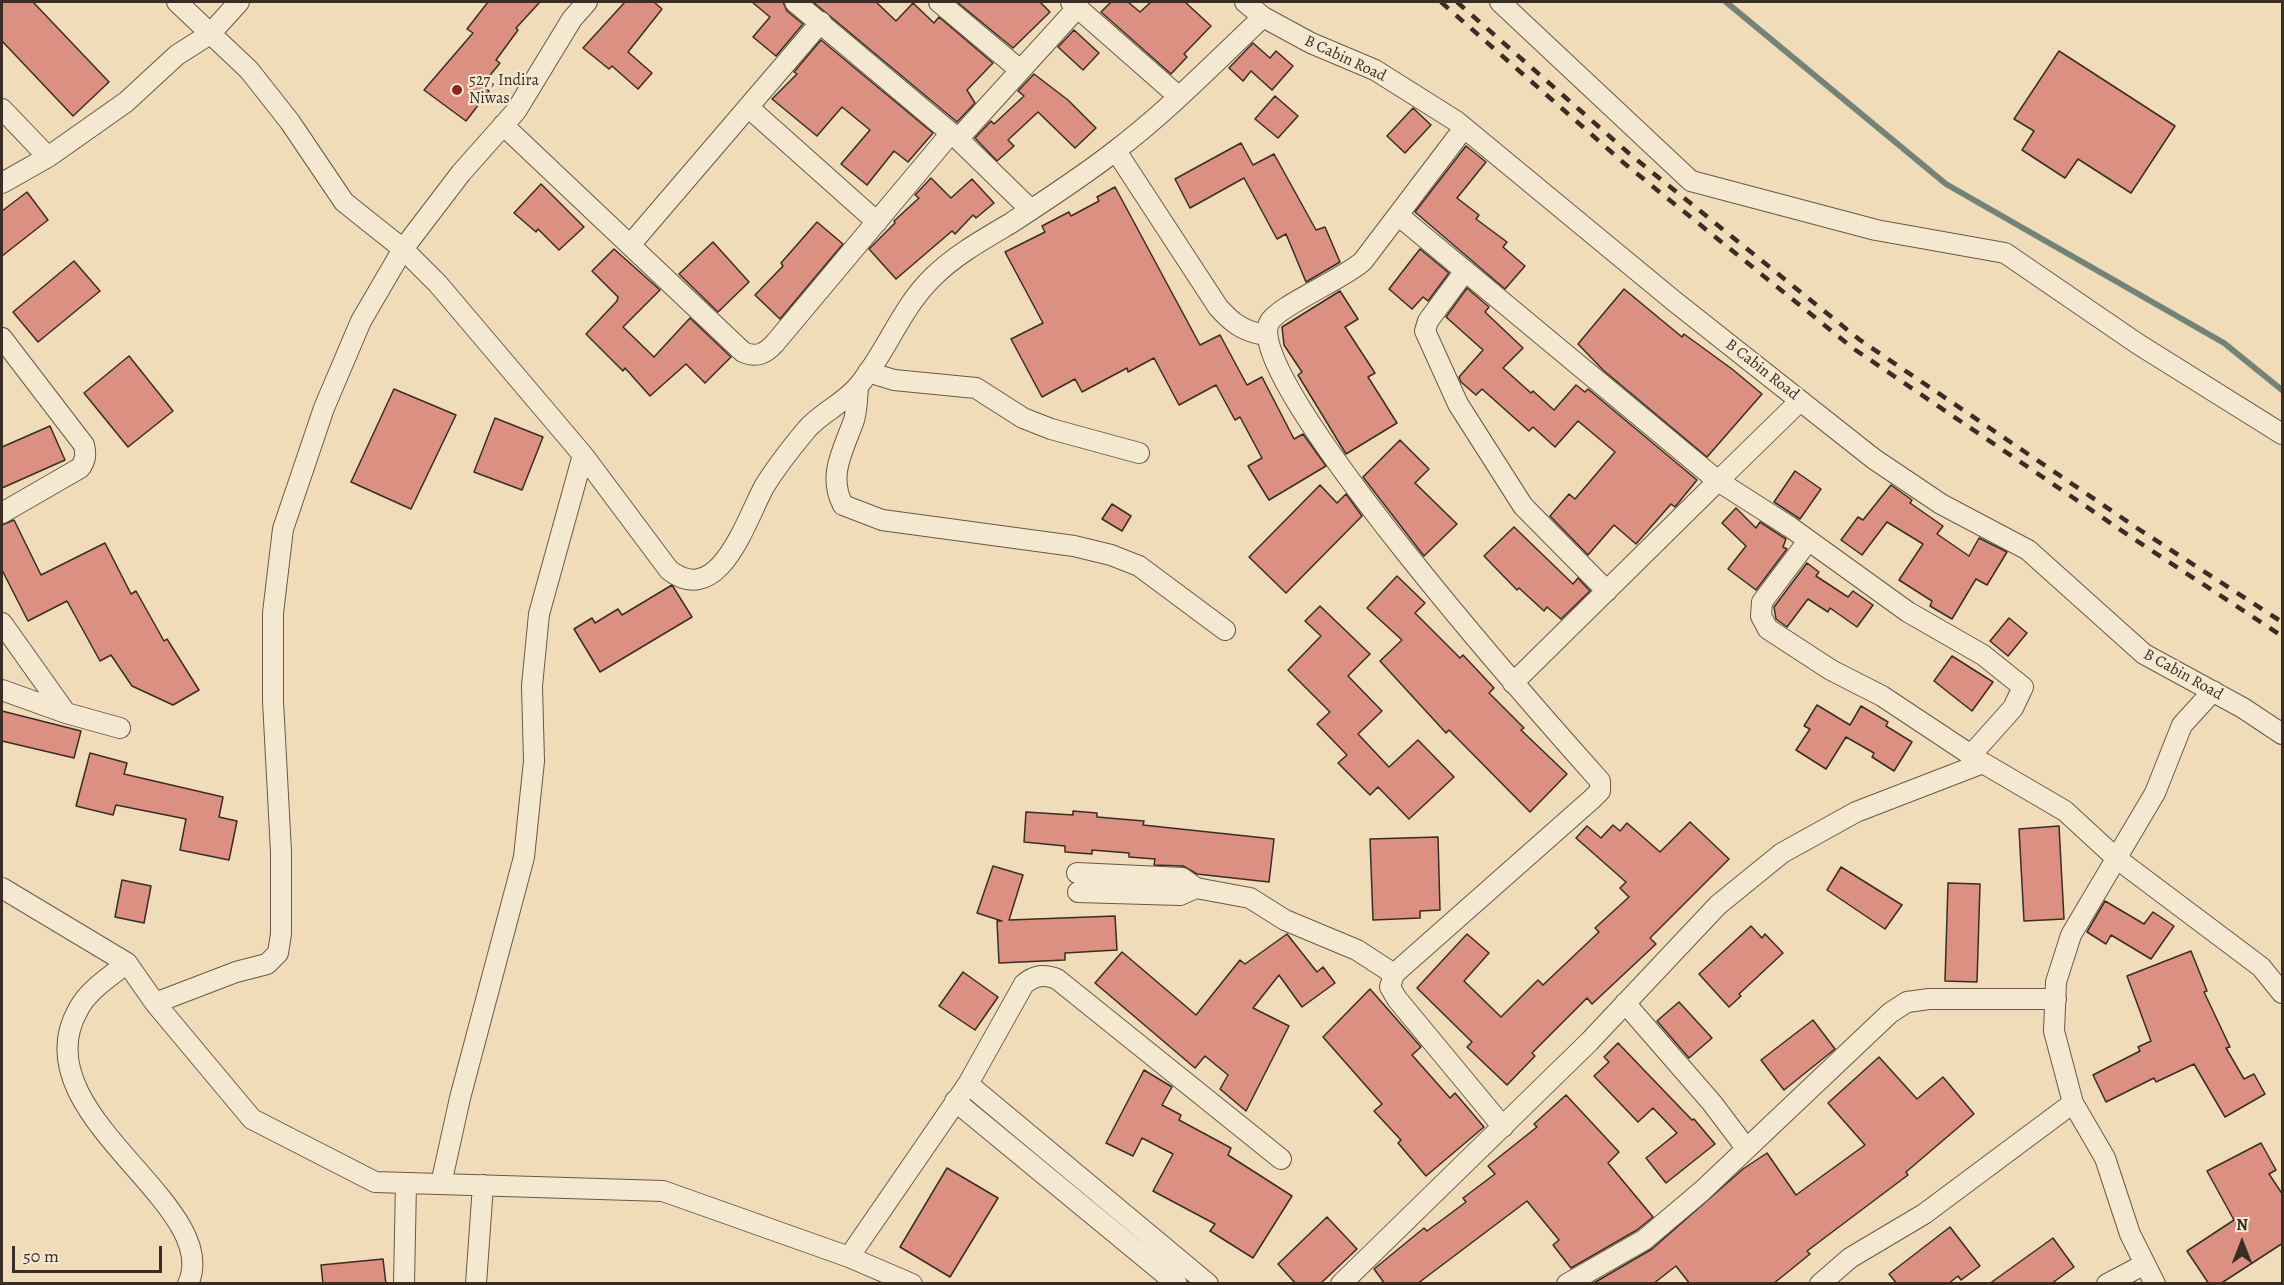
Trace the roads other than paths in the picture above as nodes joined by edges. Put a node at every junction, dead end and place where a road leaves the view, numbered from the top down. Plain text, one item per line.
1 (177, 2) edge
2 (239, 2) edge
3 (587, 2) edge
4 (795, 2) edge
5 (939, 2) edge
6 (1245, 2) edge
7 (1500, 2) edge
8 (1074, 4) edge
9 (1263, 17) junction
10 (821, 22) junction
11 (210, 34) junction
12 (1020, 70) junction
13 (1178, 96) junction
14 (748, 107) junction
15 (2, 109) edge
16 (503, 125) junction
17 (1464, 128) junction
18 (954, 136) junction
19 (1116, 151) junction
20 (48, 157) junction
21 (2, 183) edge
22 (1031, 210) junction
23 (1399, 216) junction
24 (877, 222) junction
25 (630, 245) junction
26 (403, 249) junction
27 (1465, 271) junction
28 (1266, 335) junction
29 (2, 338) edge
30 (863, 380) junction
31 (1800, 401) junction
32 (2283, 434) edge
33 (1139, 453) dead end
34 (583, 455) junction
35 (1718, 481) junction
36 (2, 513) edge
37 (1808, 541) junction
38 (1607, 591) junction
39 (2, 623) edge
40 (1225, 630) dead end
41 (1513, 683) junction
42 (2, 690) edge
43 (2213, 692) junction
44 (66, 713) junction
45 (120, 728) dead end
46 (2283, 734) edge
47 (1977, 759) junction
48 (2116, 858) junction
49 (1077, 882) dead end
50 (2, 888) edge
51 (127, 963) junction
52 (1395, 974) junction
53 (2283, 993) edge
54 (2056, 999) junction
55 (154, 1003) junction
56 (1625, 1003) junction
57 (968, 1084) junction
58 (955, 1101) junction
59 (2073, 1103) junction
60 (1503, 1126) junction
61 (1746, 1148) junction
62 (1281, 1159) dead end
63 (1071, 1182) junction
64 (406, 1183) junction
65 (441, 1184) junction
66 (483, 1185) junction
67 (849, 1257) junction
68 (2145, 1264) junction
69 (1351, 1280) edge
70 (188, 1284) edge
71 (404, 1284) edge
72 (476, 1284) edge
73 (912, 1284) edge
74 (1177, 1284) edge
75 (1208, 1284) edge
76 (1568, 1284) edge
77 (1820, 1284) edge
78 (2107, 1284) edge
79 (2155, 1284) edge

1 - 11 street
2 - 11 street
3 - 16 street
4 - 10 street
5 - 12 street
6 - 9 street, B Cabin Road
7 - 32 street
8 - 12 street
8 - 13 street
9 - 13 street
9 - 17 street, B Cabin Road
10 - 14 street
10 - 18 street
11 - 20 street
11 - 26 street
12 - 18 street
13 - 19 street
14 - 24 street
14 - 25 street
15 - 20 street
16 - 25 street
16 - 26 street
17 - 23 street
17 - 31 street, B Cabin Road
18 - 22 street
18 - 24 street
19 - 22 street
19 - 28 street
20 - 21 street
22 - 30 street
23 - 27 street
23 - 28 street
24 - 25 street
26 - 34 street
26 - 55 street
27 - 35 street
27 - 38 street
28 - 41 street
29 - 36 street
30 - 33 street
30 - 34 street
30 - 40 street
31 - 35 street
31 - 43 street, B Cabin Road
34 - 65 street
35 - 37 street
35 - 38 street
37 - 47 street
37 - 47 street
38 - 41 street
39 - 44 street
41 - 52 street
42 - 44 street
43 - 46 street, B Cabin Road
43 - 48 street
44 - 45 street
47 - 48 street
47 - 56 street
48 - 53 street
48 - 54 street
49 - 52 street
50 - 51 street
51 - 55 street
51 - 70 street
52 - 60 street
54 - 59 street
54 - 61 street
55 - 64 street
56 - 60 street
56 - 61 street
57 - 58 street
57 - 62 street
57 - 63 street
58 - 63 street
58 - 67 street
59 - 68 street
59 - 77 street
60 - 69 street
61 - 76 street
63 - 74 street
63 - 75 street
64 - 65 street
64 - 71 street
65 - 66 street
66 - 67 street
66 - 72 street
67 - 73 street
68 - 78 street
68 - 79 street

